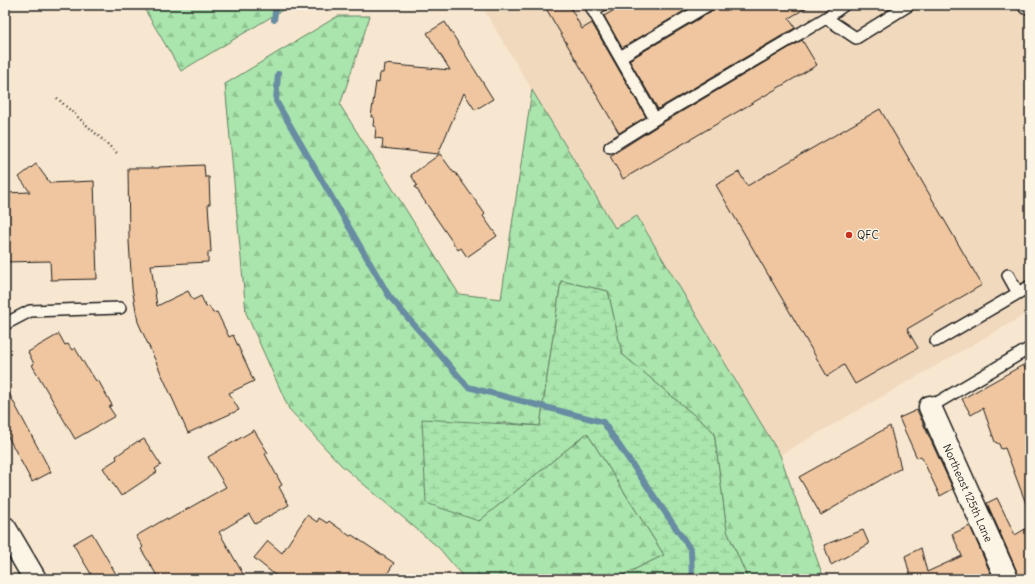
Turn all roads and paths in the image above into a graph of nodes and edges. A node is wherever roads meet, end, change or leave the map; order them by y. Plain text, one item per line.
1 (708, 5) edge
2 (844, 5) edge
3 (909, 5) edge
4 (595, 7) edge
5 (826, 18) junction
6 (620, 57) junction
7 (57, 98) dead end
8 (655, 119) junction
9 (610, 147) dead end
10 (117, 153) dead end
11 (1008, 275) dead end
12 (1030, 286) edge
13 (1018, 293) junction
14 (120, 308) dead end
15 (5, 324) edge
16 (936, 341) dead end
17 (1030, 348) edge
18 (930, 408) joint
19 (5, 528) edge
20 (36, 579) edge
21 (1006, 579) edge

1 - 6 lane
2 - 5 lane
3 - 5 lane
4 - 6 lane
5 - 8 lane
6 - 8 lane
7 - 10 path
8 - 9 lane
11 - 13 lane
12 - 13 lane
13 - 16 lane
14 - 15 lane
17 - 18 lane
18 - 21 street, Northeast 125th Lane
19 - 20 street

